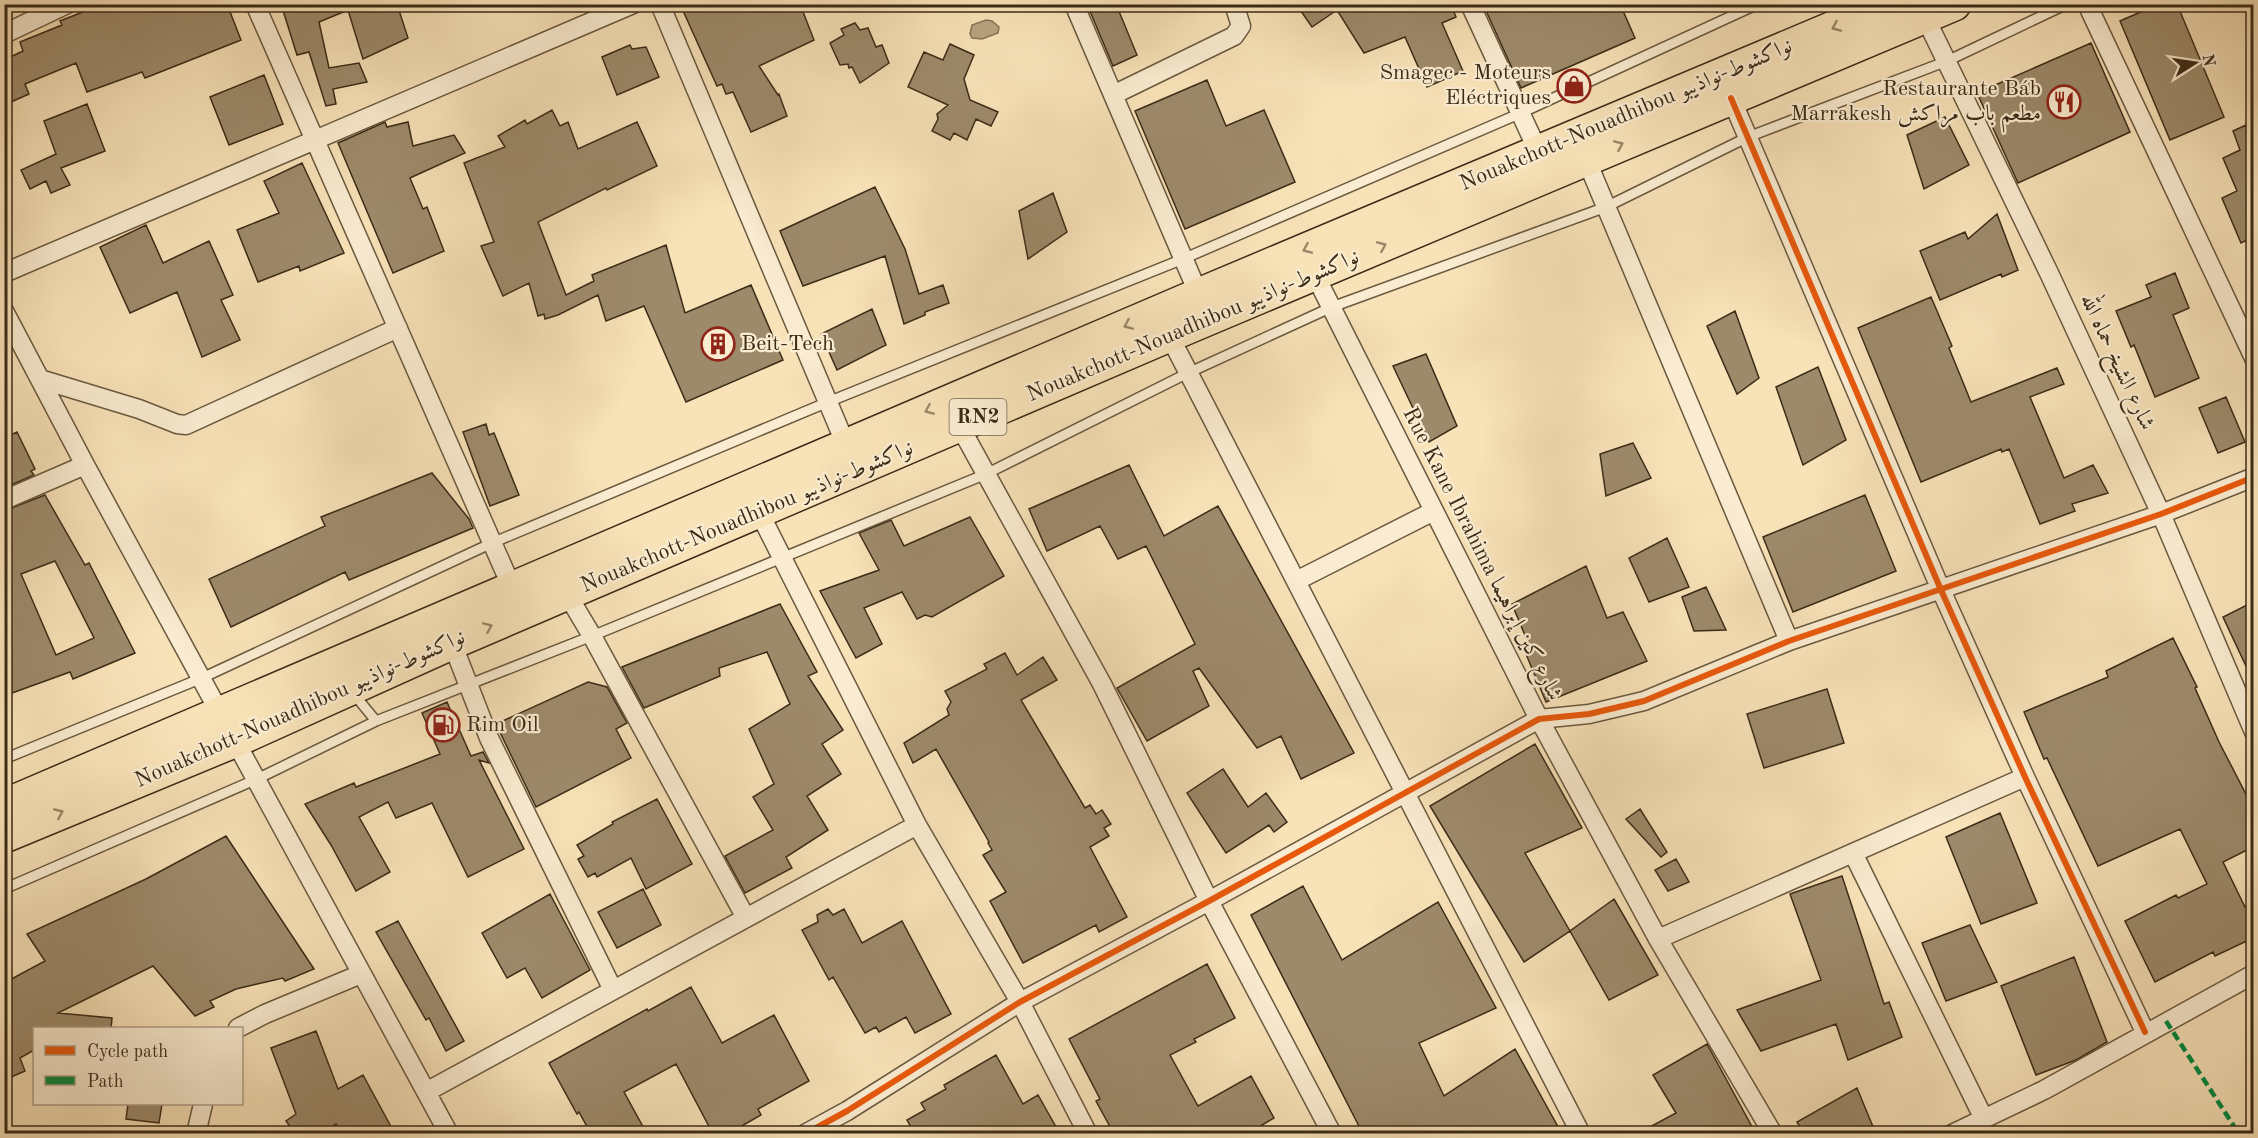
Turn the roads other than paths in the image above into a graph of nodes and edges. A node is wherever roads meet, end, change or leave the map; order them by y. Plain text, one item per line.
1 (68, 4) edge
2 (255, 4) edge
3 (633, 4) edge
4 (660, 4) edge
5 (1074, 4) edge
6 (1234, 4) edge
7 (1470, 4) edge
8 (1758, 4) edge
9 (2067, 4) edge
10 (2087, 4) edge
11 (1887, 5) edge
12 (1940, 11) edge
13 (4, 34) edge
14 (1947, 61) junction
15 (1113, 94) junction
16 (1731, 98) junction
17 (1521, 113) junction
18 (1748, 137) junction
19 (316, 139) junction
20 (1538, 151) junction
21 (1586, 159) junction
22 (1606, 207) junction
23 (1183, 259) junction
24 (4, 273) edge
25 (1315, 274) junction
26 (1199, 295) junction
27 (1332, 307) junction
28 (4, 311) edge
29 (398, 328) junction
30 (1169, 335) junction
31 (2253, 358) edge
32 (1188, 373) junction
33 (40, 379) junction
34 (828, 402) junction
35 (958, 425) junction
36 (846, 446) junction
37 (85, 465) junction
38 (986, 474) junction
39 (2253, 477) edge
40 (4, 500) edge
41 (1434, 511) junction
42 (759, 512) junction
43 (2162, 514) junction
44 (492, 543) junction
45 (783, 556) junction
46 (1296, 581) junction
47 (513, 590) junction
48 (1941, 590) junction
49 (567, 594) junction
50 (447, 631) junction
51 (592, 636) junction
52 (1789, 641) junction
53 (202, 678) junction
54 (468, 685) junction
55 (350, 689) junction
56 (1539, 719) junction
57 (376, 721) junction
58 (229, 727) junction
59 (2253, 732) edge
60 (4, 759) edge
61 (2025, 777) junction
62 (257, 779) junction
63 (1404, 793) junction
64 (4, 806) edge
65 (917, 825) junction
66 (4, 836) edge
67 (1852, 853) junction
68 (4, 889) edge
69 (1209, 902) junction
70 (746, 918) junction
71 (1658, 939) junction
72 (361, 974) junction
73 (2253, 974) edge
74 (613, 990) junction
75 (1020, 1002) junction
76 (242, 1027) edge
77 (2145, 1032) junction
78 (426, 1092) junction
79 (203, 1105) edge
80 (1984, 1119) junction
81 (196, 1134) edge
82 (448, 1134) edge
83 (805, 1134) edge
84 (1088, 1134) edge
85 (1332, 1134) edge
86 (1581, 1134) edge
87 (1773, 1134) edge
88 (1952, 1134) edge

1 - 13 street
2 - 19 street
3 - 19 street
4 - 34 street
5 - 15 street
6 - 15 street
7 - 17 street
8 - 17 lane
9 - 14 lane
10 - 31 street
11 -> 20 highway, Nouakchott-Nouadhibou نواكشوط-نواذيبو / RN2
12 - 14 street, شارع الشيخ حماه الله
12 - 16 highway, Nouakchott-Nouadhibou نواكشوط-نواذيبو / RN2
14 - 18 lane
14 - 43 street, شارع الشيخ حماه الله
15 - 23 street
16 - 18 street
21 -> 16 highway, Nouakchott-Nouadhibou نواكشوط-نواذيبو / RN2
17 - 20 street
17 - 23 lane
18 - 22 lane
18 - 48 street
19 - 24 street
19 - 29 street
20 -> 26 highway, Nouakchott-Nouadhibou نواكشوط-نواذيبو / RN2
21 - 22 street
25 -> 21 highway, Nouakchott-Nouadhibou نواكشوط-نواذيبو / RN2
22 - 27 lane
22 - 52 street
23 - 26 street
23 - 34 lane
25 - 27 street, Rue Kane Ibrahima شارع كين إبراهيما
25 - 30 highway, Nouakchott-Nouadhibou نواكشوط-نواذيبو / RN2
26 -> 36 highway, Nouakchott-Nouadhibou نواكشوط-نواذيبو / RN2
27 - 32 lane
27 - 41 street, Rue Kane Ibrahima شارع كين إبراهيما
28 - 33 street
29 - 33 street
29 - 44 street
30 - 32 street
30 - 35 highway, Nouakchott-Nouadhibou نواكشوط-نواذيبو / RN2
32 - 38 lane
32 - 46 street
33 - 37 street
34 - 36 street
34 - 44 lane
35 - 38 street
35 - 42 highway, Nouakchott-Nouadhibou نواكشوط-نواذيبو / RN2
36 - 47 highway, Nouakchott-Nouadhibou نواكشوط-نواذيبو / RN2
37 - 40 street
37 - 53 street
38 - 45 lane
38 - 69 street
39 - 43 street
41 - 46 street
41 - 56 street, Rue Kane Ibrahima شارع كين إبراهيما
42 - 45 street
42 - 49 highway, Nouakchott-Nouadhibou نواكشوط-نواذيبو / RN2
43 - 48 street
43 - 59 street, شارع الشيخ حماه الله
44 - 47 street
44 - 53 lane
45 - 51 lane
45 - 65 street
46 - 63 street
47 - 50 highway, Nouakchott-Nouadhibou نواكشوط-نواذيبو / RN2
48 - 52 street
48 - 61 street
50 -> 49 highway, Nouakchott-Nouadhibou نواكشوط-نواذيبو / RN2
49 - 51 street
50 - 54 street
50 - 55 highway, Nouakchott-Nouadhibou نواكشوط-نواذيبو / RN2
50 - 58 highway, Nouakchott-Nouadhibou نواكشوط-نواذيبو / RN2
51 - 54 lane
51 - 70 street
52 - 56 street
53 - 58 street
53 - 60 lane
54 - 57 lane
54 - 74 street
55 - 57 lane
55 - 58 highway, Nouakchott-Nouadhibou نواكشوط-نواذيبو / RN2
56 - 63 street
56 - 71 street, Rue Kane Ibrahima شارع كين إبراهيما
57 - 62 lane
58 - 62 street
58 - 64 highway, Nouakchott-Nouadhibou نواكشوط-نواذيبو / RN2
66 -> 58 highway, Nouakchott-Nouadhibou نواكشوط-نواذيبو / RN2
61 - 67 street
61 - 77 street
62 - 68 lane
62 - 72 street
63 - 69 street
63 - 86 street
65 - 70 street
65 - 75 street
67 - 71 street
67 - 80 street
69 - 75 street
69 - 85 street
70 - 74 street
71 - 87 street, Rue Kane Ibrahima شارع كين إبراهيما
72 - 76 street
72 - 78 street
73 - 77 street
74 - 78 street
75 - 83 street
75 - 84 street
77 - 80 street
78 - 82 street
79 - 81 street
80 - 88 street

